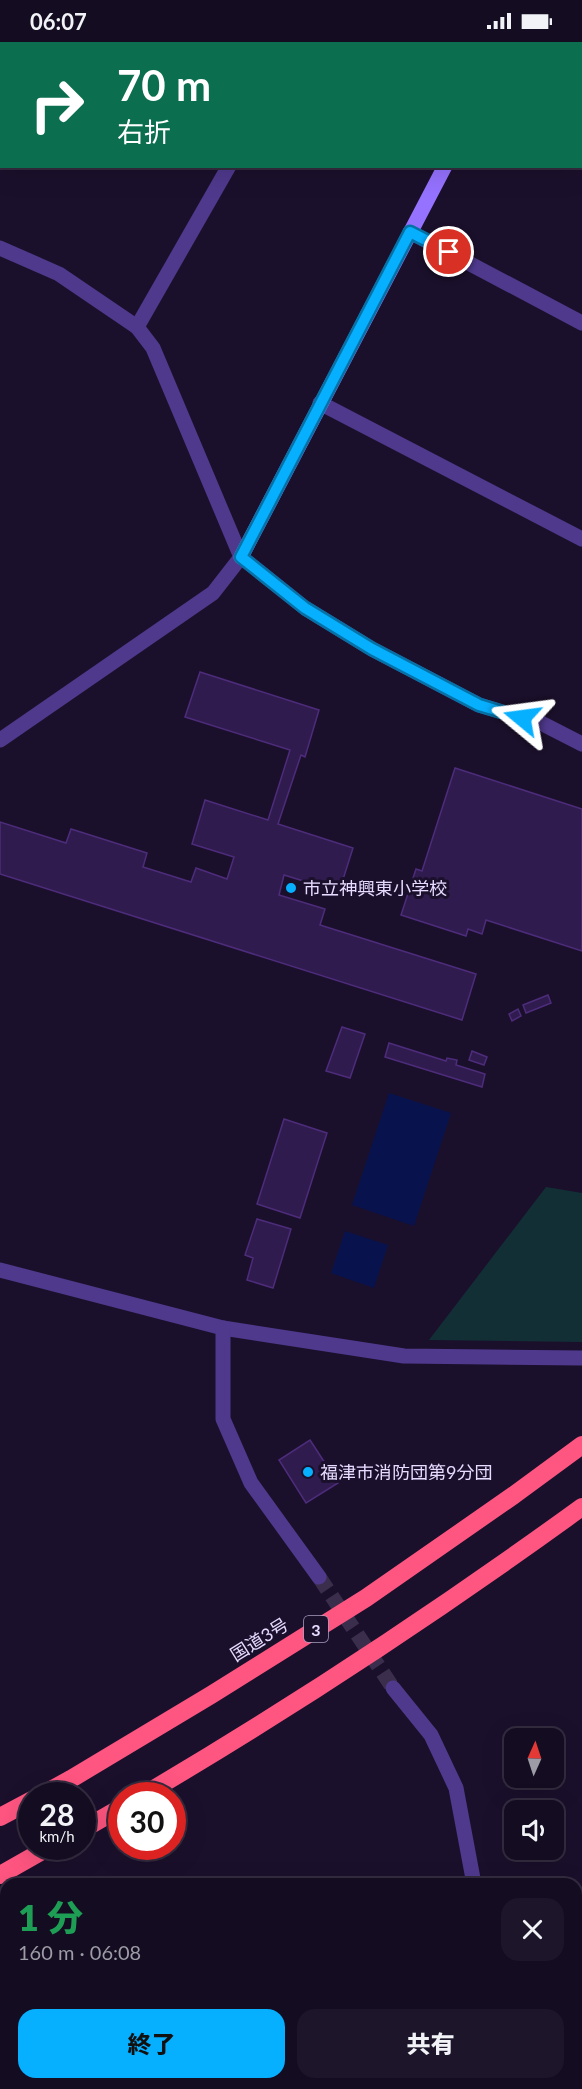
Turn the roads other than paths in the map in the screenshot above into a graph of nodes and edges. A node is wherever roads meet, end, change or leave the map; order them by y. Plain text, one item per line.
1 (229, 168) edge
2 (444, 168) edge
3 (410, 232) junction
4 (0, 248) edge
5 (582, 322) edge
6 (137, 327) junction
7 (320, 403) junction
8 (582, 539) edge
9 (241, 557) junction
10 (0, 740) edge
11 (582, 744) edge
12 (0, 1270) edge
13 (223, 1328) junction
14 (582, 1358) edge
15 (582, 1445) edge
16 (582, 1507) edge
17 (319, 1578) tunnel mouth
18 (393, 1688) tunnel mouth
19 (66, 1782) edge
20 (166, 1782) edge
21 (18, 1807) edge
22 (0, 1817) edge
23 (26, 1860) edge
24 (0, 1875) edge
25 (473, 1878) edge

1 - 6 street
2 - 3 street
3 - 5 street
3 - 7 street
4 - 6 street
6 - 9 street
7 - 8 street
7 - 9 street
9 - 10 street
9 - 11 street
12 - 13 street
13 - 14 street
13 - 17 street
15 - 19 highway, 国道3号 / 3
16 - 20 highway
18 - 25 street
21 - 22 highway
23 - 24 highway

